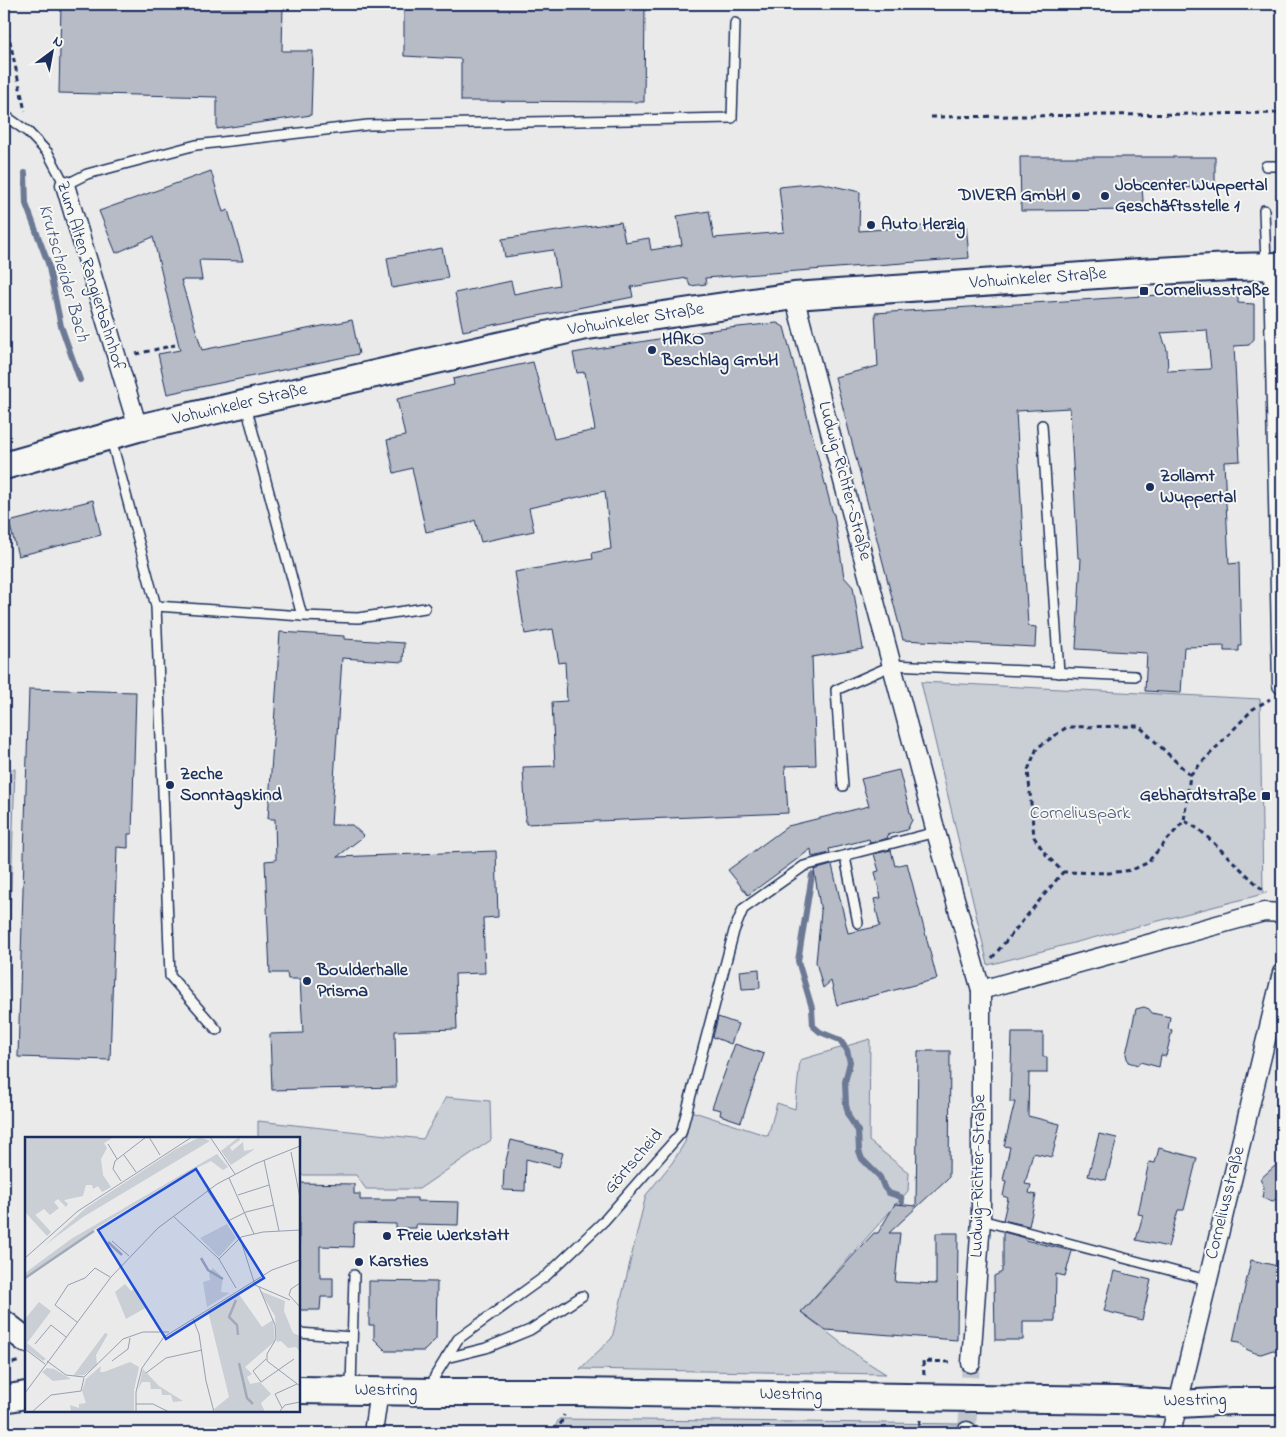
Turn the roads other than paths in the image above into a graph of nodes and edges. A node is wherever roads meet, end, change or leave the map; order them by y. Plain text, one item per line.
1 (734, 23) dead end
2 (4, 115) edge
3 (1266, 166) dead end
4 (1282, 166) edge
5 (65, 185) junction
6 (1264, 210) dead end
7 (1274, 266) edge
8 (794, 296) junction
9 (246, 404) junction
10 (1042, 425) dead end
11 (138, 428) junction
12 (110, 436) junction
13 (5, 463) edge
14 (156, 606) junction
15 (426, 608) dead end
16 (302, 616) junction
17 (893, 665) junction
18 (1059, 672) junction
19 (1135, 676) dead end
20 (1280, 686) edge
21 (843, 786) dead end
22 (936, 832) junction
23 (845, 856) junction
24 (1282, 913) edge
25 (858, 922) dead end
26 (1282, 973) edge
27 (981, 990) junction
28 (217, 1030) dead end
29 (981, 1220) junction
30 (354, 1275) dead end
31 (1207, 1280) junction
32 (582, 1296) dead end
33 (4, 1323) edge
34 (300, 1333) edge
35 (352, 1337) junction
36 (25, 1339) edge
37 (446, 1358) junction
38 (971, 1363) tunnel mouth
39 (300, 1390) edge
40 (352, 1391) junction
41 (379, 1391) junction
42 (430, 1392) junction
43 (25, 1395) edge
44 (4, 1399) edge
45 (1282, 1401) edge
46 (1179, 1404) junction
47 (374, 1433) edge
48 (1171, 1433) edge

1 - 5 lane
2 - 5 lane, Zum Alten Rangierbahnhof
3 - 4 lane
5 - 11 street, Zum Alten Rangierbahnhof
6 - 7 lane
7 - 8 main road, Vohwinkeler Straße
7 - 20 street
8 - 9 main road, Vohwinkeler Straße
8 - 17 street, Ludwig-Richter-Straße
9 - 11 main road, Vohwinkeler Straße
9 - 16 lane
10 - 18 lane
11 - 12 main road, Vohwinkeler Straße
12 - 13 main road, Vohwinkeler Straße
12 - 14 lane
14 - 16 lane
14 - 28 lane
15 - 16 lane
17 - 18 lane
17 - 21 lane
17 - 22 street, Ludwig-Richter-Straße
18 - 19 lane
22 - 23 lane, Görtscheid
22 - 27 street, Ludwig-Richter-Straße
23 - 25 lane
23 - 37 lane, Görtscheid
24 - 27 street
26 - 31 street, Corneliusstraße
27 - 29 street, Ludwig-Richter-Straße
29 - 31 lane
29 - 38 street, Ludwig-Richter-Straße
30 - 35 lane
31 - 46 street, Corneliusstraße
32 - 37 lane
33 - 36 main road
34 - 35 lane
35 - 40 lane
37 - 42 lane, Görtscheid
39 - 40 main road, Westring
40 - 41 main road, Westring
41 - 42 main road, Westring
41 - 47 street
42 - 46 main road, Westring
43 - 44 main road
45 - 46 main road, Westring
46 - 48 street, Corneliusstraße

